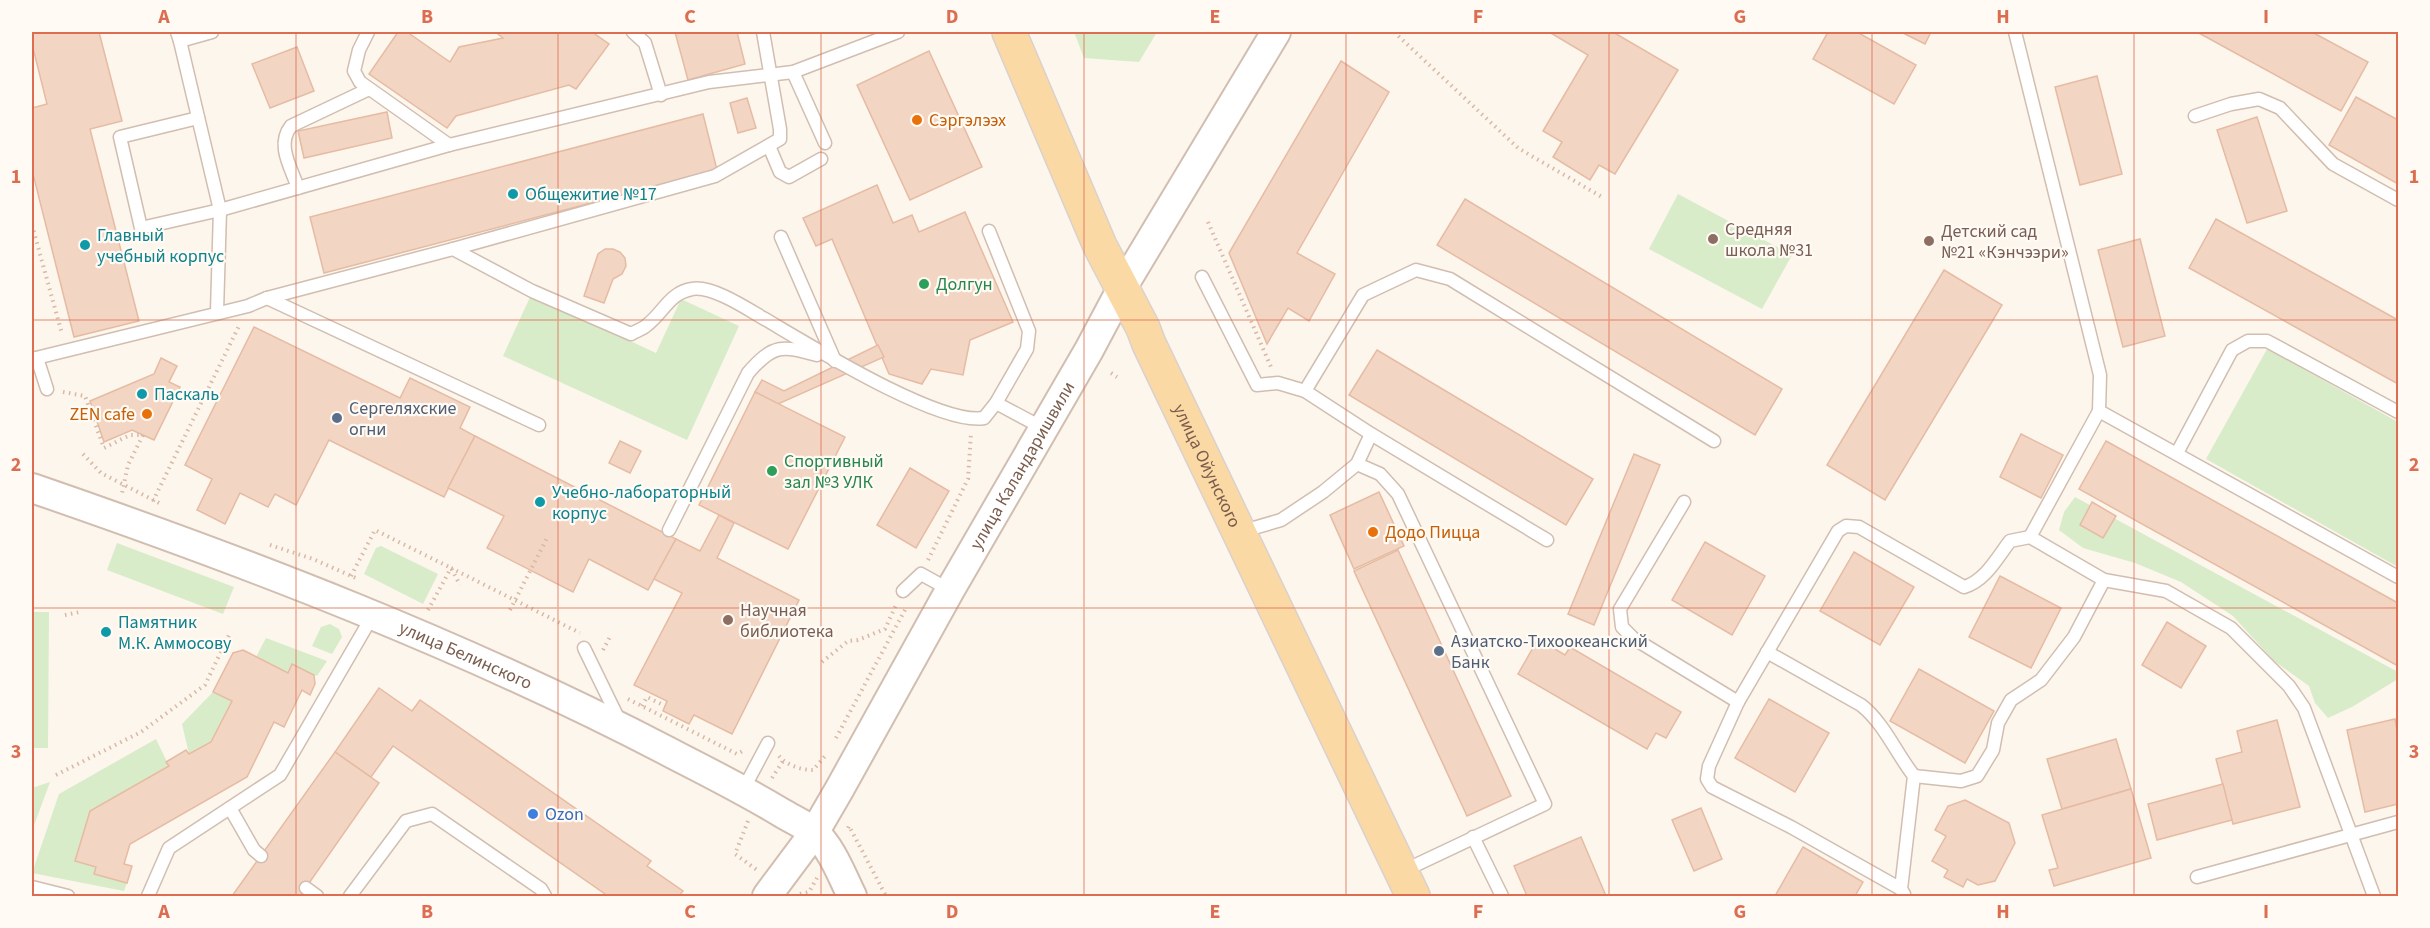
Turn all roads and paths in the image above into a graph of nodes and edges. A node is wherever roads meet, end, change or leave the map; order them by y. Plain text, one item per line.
1 (212, 32) edge
2 (369, 32) edge
3 (633, 32) edge
4 (763, 32) edge
5 (898, 32) edge
6 (1010, 32) edge
7 (1276, 32) edge
8 (1394, 32) edge
9 (2015, 32) edge
10 (179, 36) edge
11 (644, 37) edge
12 (793, 72) junction
13 (770, 76) junction
14 (369, 89) junction
15 (661, 95) junction
16 (2195, 116) dead end
17 (198, 118) junction
18 (825, 143) dead end
19 (449, 145) junction
20 (768, 146) junction
21 (821, 159) dead end
22 (298, 188) junction
23 (1602, 197) dead end
24 (2398, 200) edge
25 (220, 210) junction
26 (1208, 222) dead end
27 (32, 225) edge
28 (988, 231) dead end
29 (781, 237) dead end
30 (453, 249) junction
31 (1202, 277) dead end
32 (1122, 288) junction
33 (267, 298) junction
34 (248, 306) junction
35 (217, 312) junction
36 (66, 350) junction
37 (34, 359) edge
38 (835, 361) junction
39 (1112, 373) dead end
40 (1117, 377) dead end
41 (1278, 383) junction
42 (47, 389) joint
43 (1305, 391) junction
44 (996, 403) junction
45 (2099, 411) junction
46 (2398, 412) edge
47 (972, 420) junction
48 (539, 425) dead end
49 (1043, 428) junction
50 (1371, 434) junction
51 (1713, 441) dead end
52 (2177, 453) junction
53 (82, 454) dead end
54 (1357, 464) junction
55 (125, 484) junction
56 (32, 488) edge
57 (153, 501) junction
58 (1684, 502) dead end
59 (164, 505) dead end
60 (669, 530) dead end
61 (1239, 532) junction
62 (2030, 537) junction
63 (547, 538) dead end
64 (1547, 540) dead end
65 (262, 542) dead end
66 (451, 568) junction
67 (921, 574) junction
68 (351, 576) junction
69 (2398, 576) edge
70 (2104, 580) junction
71 (361, 581) dead end
72 (460, 585) dead end
73 (950, 590) junction
74 (903, 591) joint
75 (515, 601) junction
76 (420, 607) dead end
77 (510, 610) dead end
78 (80, 612) dead end
79 (65, 615) dead end
80 (373, 615) junction
81 (230, 633) dead end
82 (611, 635) dead end
83 (588, 642) junction
84 (605, 646) junction
85 (1767, 652) junction
86 (599, 658) dead end
87 (822, 662) dead end
88 (621, 695) dead end
89 (1738, 702) junction
90 (642, 706) junction
91 (665, 706) dead end
92 (623, 727) junction
93 (766, 746) junction
94 (56, 776) dead end
95 (1914, 776) junction
96 (743, 790) junction
97 (231, 808) junction
98 (2398, 822) edge
99 (814, 832) junction
100 (2351, 835) junction
101 (1473, 837) junction
102 (261, 856) dead end
103 (2197, 877) dead end
104 (1407, 884) edge
105 (32, 887) edge
106 (306, 888) dead end
107 (1903, 893) edge
108 (68, 897) edge
109 (148, 897) edge
110 (317, 897) edge
111 (350, 897) edge
112 (545, 897) edge
113 (767, 897) edge
114 (852, 897) edge
115 (1502, 897) edge
116 (2374, 897) edge

1 - 10 lane
2 - 14 lane
3 - 11 lane
4 - 13 lane
5 - 12 lane
6 - 32 main road, улица Ойунского
7 - 32 street, улица Каландаришвили
8 - 23 path
9 - 45 lane
10 - 17 lane
11 - 15 lane
12 - 13 lane
12 - 18 lane
13 - 15 lane
13 - 20 lane
14 - 19 lane
14 - 22 lane
15 - 19 lane
16 - 24 lane
17 - 25 lane
17 - 25 lane
19 - 22 lane
20 - 21 lane
20 - 30 lane
22 - 25 lane
25 - 35 lane
26 - 41 path
27 - 36 path
28 - 44 lane
29 - 38 lane
30 - 33 lane
30 - 38 lane
31 - 41 lane
32 - 49 street, улица Каландаришвили
32 - 61 main road, улица Ойунского
33 - 34 lane
33 - 48 lane
34 - 35 lane
34 - 57 path
35 - 36 lane
36 - 37 lane
37 - 42 lane
38 - 47 lane
38 - 60 lane
39 - 40 path
41 - 43 lane
42 - 55 path
43 - 50 lane
43 - 51 lane
44 - 47 lane
44 - 49 lane
45 - 52 lane
45 - 62 lane
46 - 52 lane
47 - 67 path
49 - 73 street, улица Каландаришвили
50 - 54 lane
50 - 64 lane
52 - 69 lane
53 - 55 path
54 - 61 lane
54 - 101 lane
55 - 57 path
56 - 80 street, улица Белинского
57 - 59 path
58 - 89 lane
61 - 104 main road, улица Ойунского
62 - 70 lane
62 - 85 lane
63 - 75 path
65 - 68 path
66 - 68 path
66 - 72 path
66 - 75 path
66 - 76 path
67 - 73 lane
67 - 74 lane
67 - 93 path
68 - 71 path
70 - 95 lane
70 - 100 lane
73 - 99 street, улица Каландаришвили
74 - 87 path
75 - 77 path
75 - 83 path
78 - 79 path
80 - 92 street, улица Белинского
80 - 97 lane
81 - 94 path
82 - 84 path
83 - 84 path
83 - 92 lane
84 - 86 path
85 - 89 lane
85 - 95 lane
88 - 90 path
89 - 107 lane
90 - 91 path
90 - 93 path
92 - 96 street, улица Белинского
93 - 96 lane
95 - 107 lane
96 - 99 street, улица Белинского
97 - 102 lane
97 - 109 lane
98 - 100 lane
99 - 113 street, улица Каландаришвили
99 - 114 street, улица Белинского
100 - 103 lane
100 - 116 lane
101 - 104 lane
101 - 115 lane
105 - 108 lane
106 - 110 lane
111 - 112 lane

